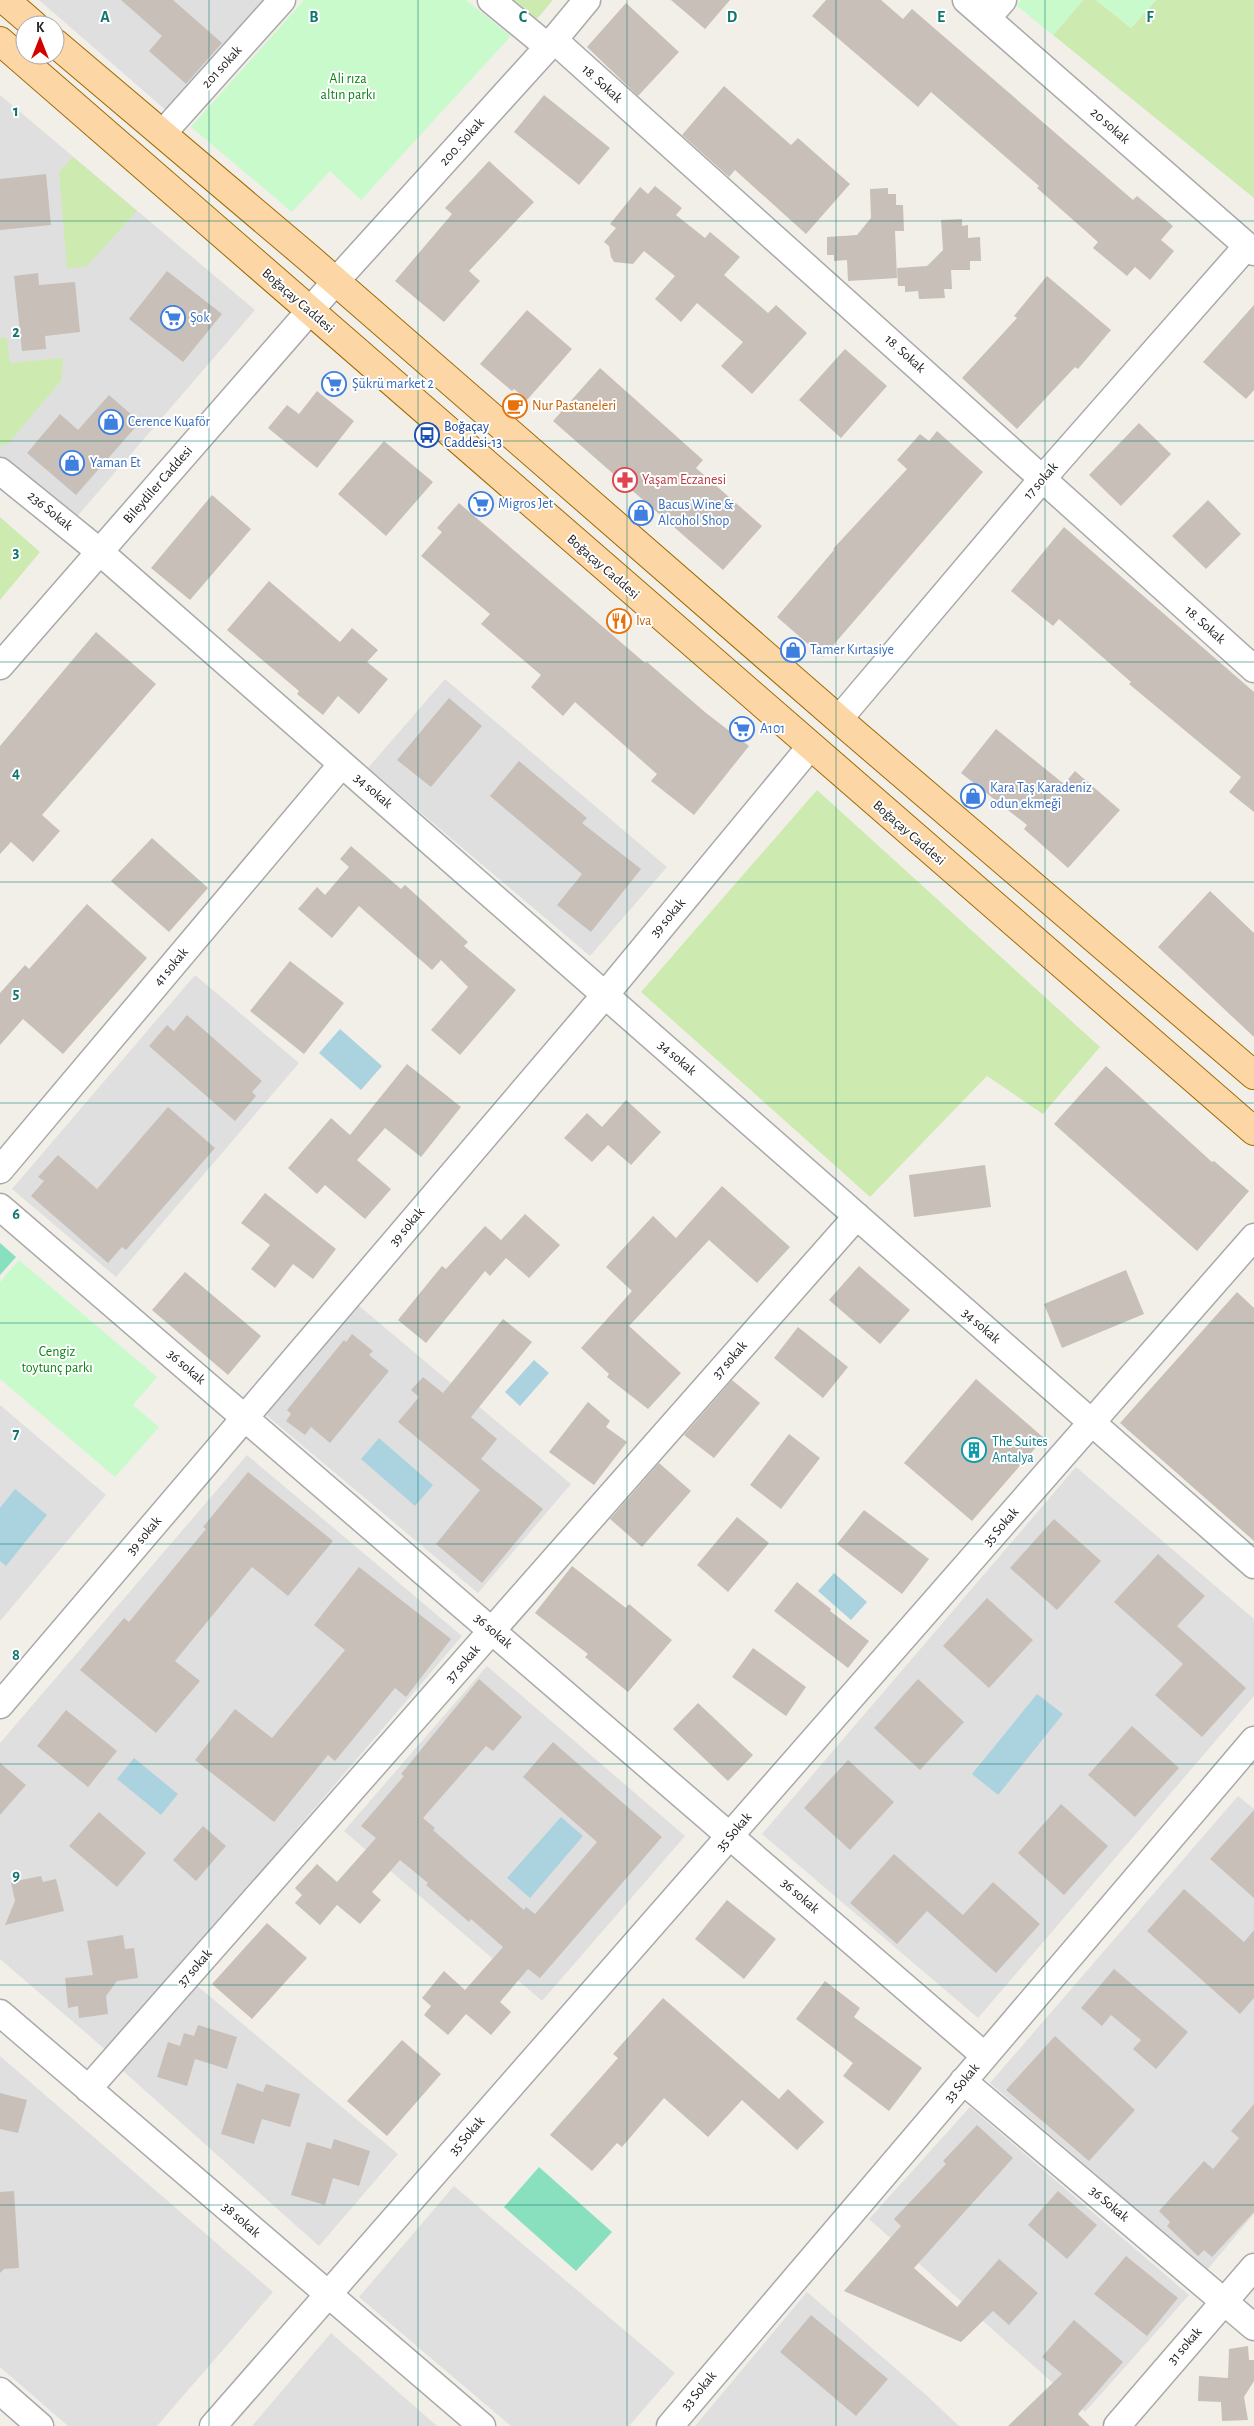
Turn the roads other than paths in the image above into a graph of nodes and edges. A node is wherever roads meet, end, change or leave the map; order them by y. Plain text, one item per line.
1 (5, 0) edge
2 (282, 0) edge
3 (490, 0) edge
4 (587, 0) edge
5 (966, 0) edge
6 (995, 9) edge
7 (22, 15) edge
8 (0, 41) edge
9 (551, 44) junction
10 (65, 52) edge
11 (162, 134) junction
12 (1251, 249) edge
13 (335, 282) junction
14 (310, 310) junction
15 (0, 471) edge
16 (1043, 478) junction
17 (100, 552) junction
18 (0, 666) edge
19 (1254, 669) edge
20 (839, 719) junction
21 (810, 747) junction
22 (342, 764) junction
23 (605, 994) junction
24 (1254, 1076) edge
25 (1254, 1131) edge
26 (0, 1170) edge
27 (0, 1208) edge
28 (857, 1216) junction
29 (1254, 1237) edge
30 (244, 1418) junction
31 (1092, 1423) junction
32 (1254, 1565) edge
33 (492, 1631) junction
34 (0, 1705) edge
35 (1254, 1740) edge
36 (730, 1836) junction
37 (0, 2013) edge
38 (985, 2056) junction
39 (963, 2081) junction
40 (88, 2089) junction
41 (1254, 2267) edge
42 (328, 2295) junction
43 (1225, 2301) junction
44 (1254, 2327) edge
45 (0, 2391) edge
46 (40, 2426) edge
47 (213, 2426) edge
48 (482, 2426) edge
49 (670, 2426) edge
50 (1117, 2426) edge

1 - 7 main road
2 - 11 street, 201 sokak
3 - 9 street
4 - 9 street, 200. Sokak
5 - 6 street, 20 sokak
6 - 12 street, 20 sokak
8 - 14 main road, Boğaçay Caddesi
9 - 13 street, 200. Sokak
9 - 16 street, 18. Sokak
10 - 11 main road
11 - 13 main road
12 - 16 street, 17 sokak
13 - 14 street, Bileydiler Caddesi
13 - 20 main road
14 - 17 street, Bileydiler Caddesi
14 - 21 main road, Boğaçay Caddesi
15 - 17 street, 236 Sokak
16 - 19 street, 18. Sokak
16 - 20 street, 17 sokak
17 - 18 street, Bileydiler Caddesi
17 - 22 street, 34 sokak
20 - 24 main road
21 - 23 street, 39 sokak
21 - 25 main road, Boğaçay Caddesi
22 - 23 street, 34 sokak
22 - 26 street, 41 sokak
23 - 28 street, 34 sokak
23 - 30 street, 39 sokak
27 - 30 street, 36 sokak
28 - 31 street, 34 sokak
28 - 33 street, 37 sokak
29 - 31 street, 35 Sokak
30 - 33 street, 36 sokak
30 - 34 street, 39 sokak
31 - 32 street, 34 sokak
31 - 36 street, 35 Sokak
33 - 36 street, 36 sokak
33 - 40 street, 37 sokak
35 - 38 street, 33 Sokak
36 - 38 street, 36 sokak
36 - 42 street, 35 Sokak
37 - 40 street, 38 sokak
38 - 39 street, 33 Sokak
39 - 43 street, 36 Sokak
39 - 49 street, 33 Sokak
40 - 42 street, 38 sokak
41 - 43 street, 31 sokak
42 - 47 street, 35 Sokak
42 - 48 street, 38 sokak
43 - 44 street, 36 Sokak
43 - 50 street, 31 sokak
45 - 46 street

